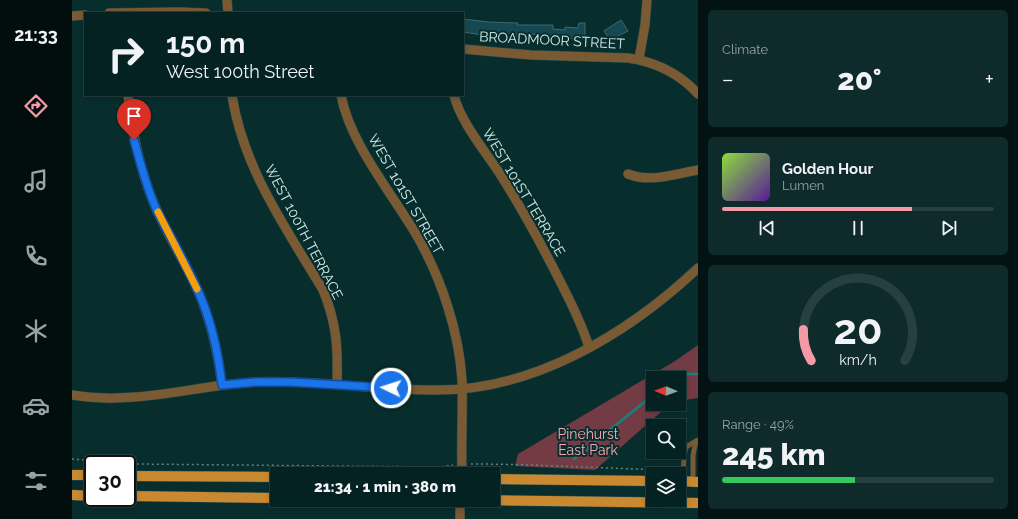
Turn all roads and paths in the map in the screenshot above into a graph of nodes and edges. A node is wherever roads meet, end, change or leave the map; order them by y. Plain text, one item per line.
1 (227, 0) edge
2 (647, 0) edge
3 (228, 12) edge
4 (84, 15) edge
5 (72, 16) edge
6 (464, 49) edge
7 (639, 60) junction
8 (698, 94) edge
9 (128, 96) edge
10 (232, 96) edge
11 (340, 96) edge
12 (454, 96) edge
13 (698, 170) edge
14 (628, 174) dead end
15 (698, 268) edge
16 (589, 347) junction
17 (337, 384) junction
18 (222, 385) junction
19 (462, 389) junction
20 (72, 395) edge
21 (697, 441) edge
22 (72, 459) edge
23 (462, 464) junction
24 (683, 467) edge
25 (646, 469) edge
26 (72, 475) edge
27 (84, 476) edge
28 (136, 476) edge
29 (270, 477) edge
30 (500, 479) edge
31 (646, 481) edge
32 (688, 482) edge
33 (72, 495) edge
34 (84, 496) edge
35 (136, 496) edge
36 (270, 498) edge
37 (500, 500) edge
38 (698, 503) edge
39 (460, 507) edge
40 (460, 519) edge

1 - 3 street
2 - 7 street
4 - 5 street
6 - 7 street, BROADMOOR STREET
7 - 8 street, BROADMOOR STREET
9 - 18 street
10 - 17 street, WEST 100TH TERRACE
11 - 19 street, WEST 101ST STREET
12 - 16 street, WEST 101ST TERRACE
13 - 14 street
15 - 16 street
16 - 19 street
17 - 18 street
17 - 19 street
18 - 20 street
19 - 23 street, WEST 101ST STREET
21 - 24 lane
21 - 32 lane
22 - 23 path
23 - 25 path
26 - 27 main road
28 - 29 main road
30 - 31 main road
33 - 34 main road
35 - 36 main road
37 - 38 main road
39 - 40 street

